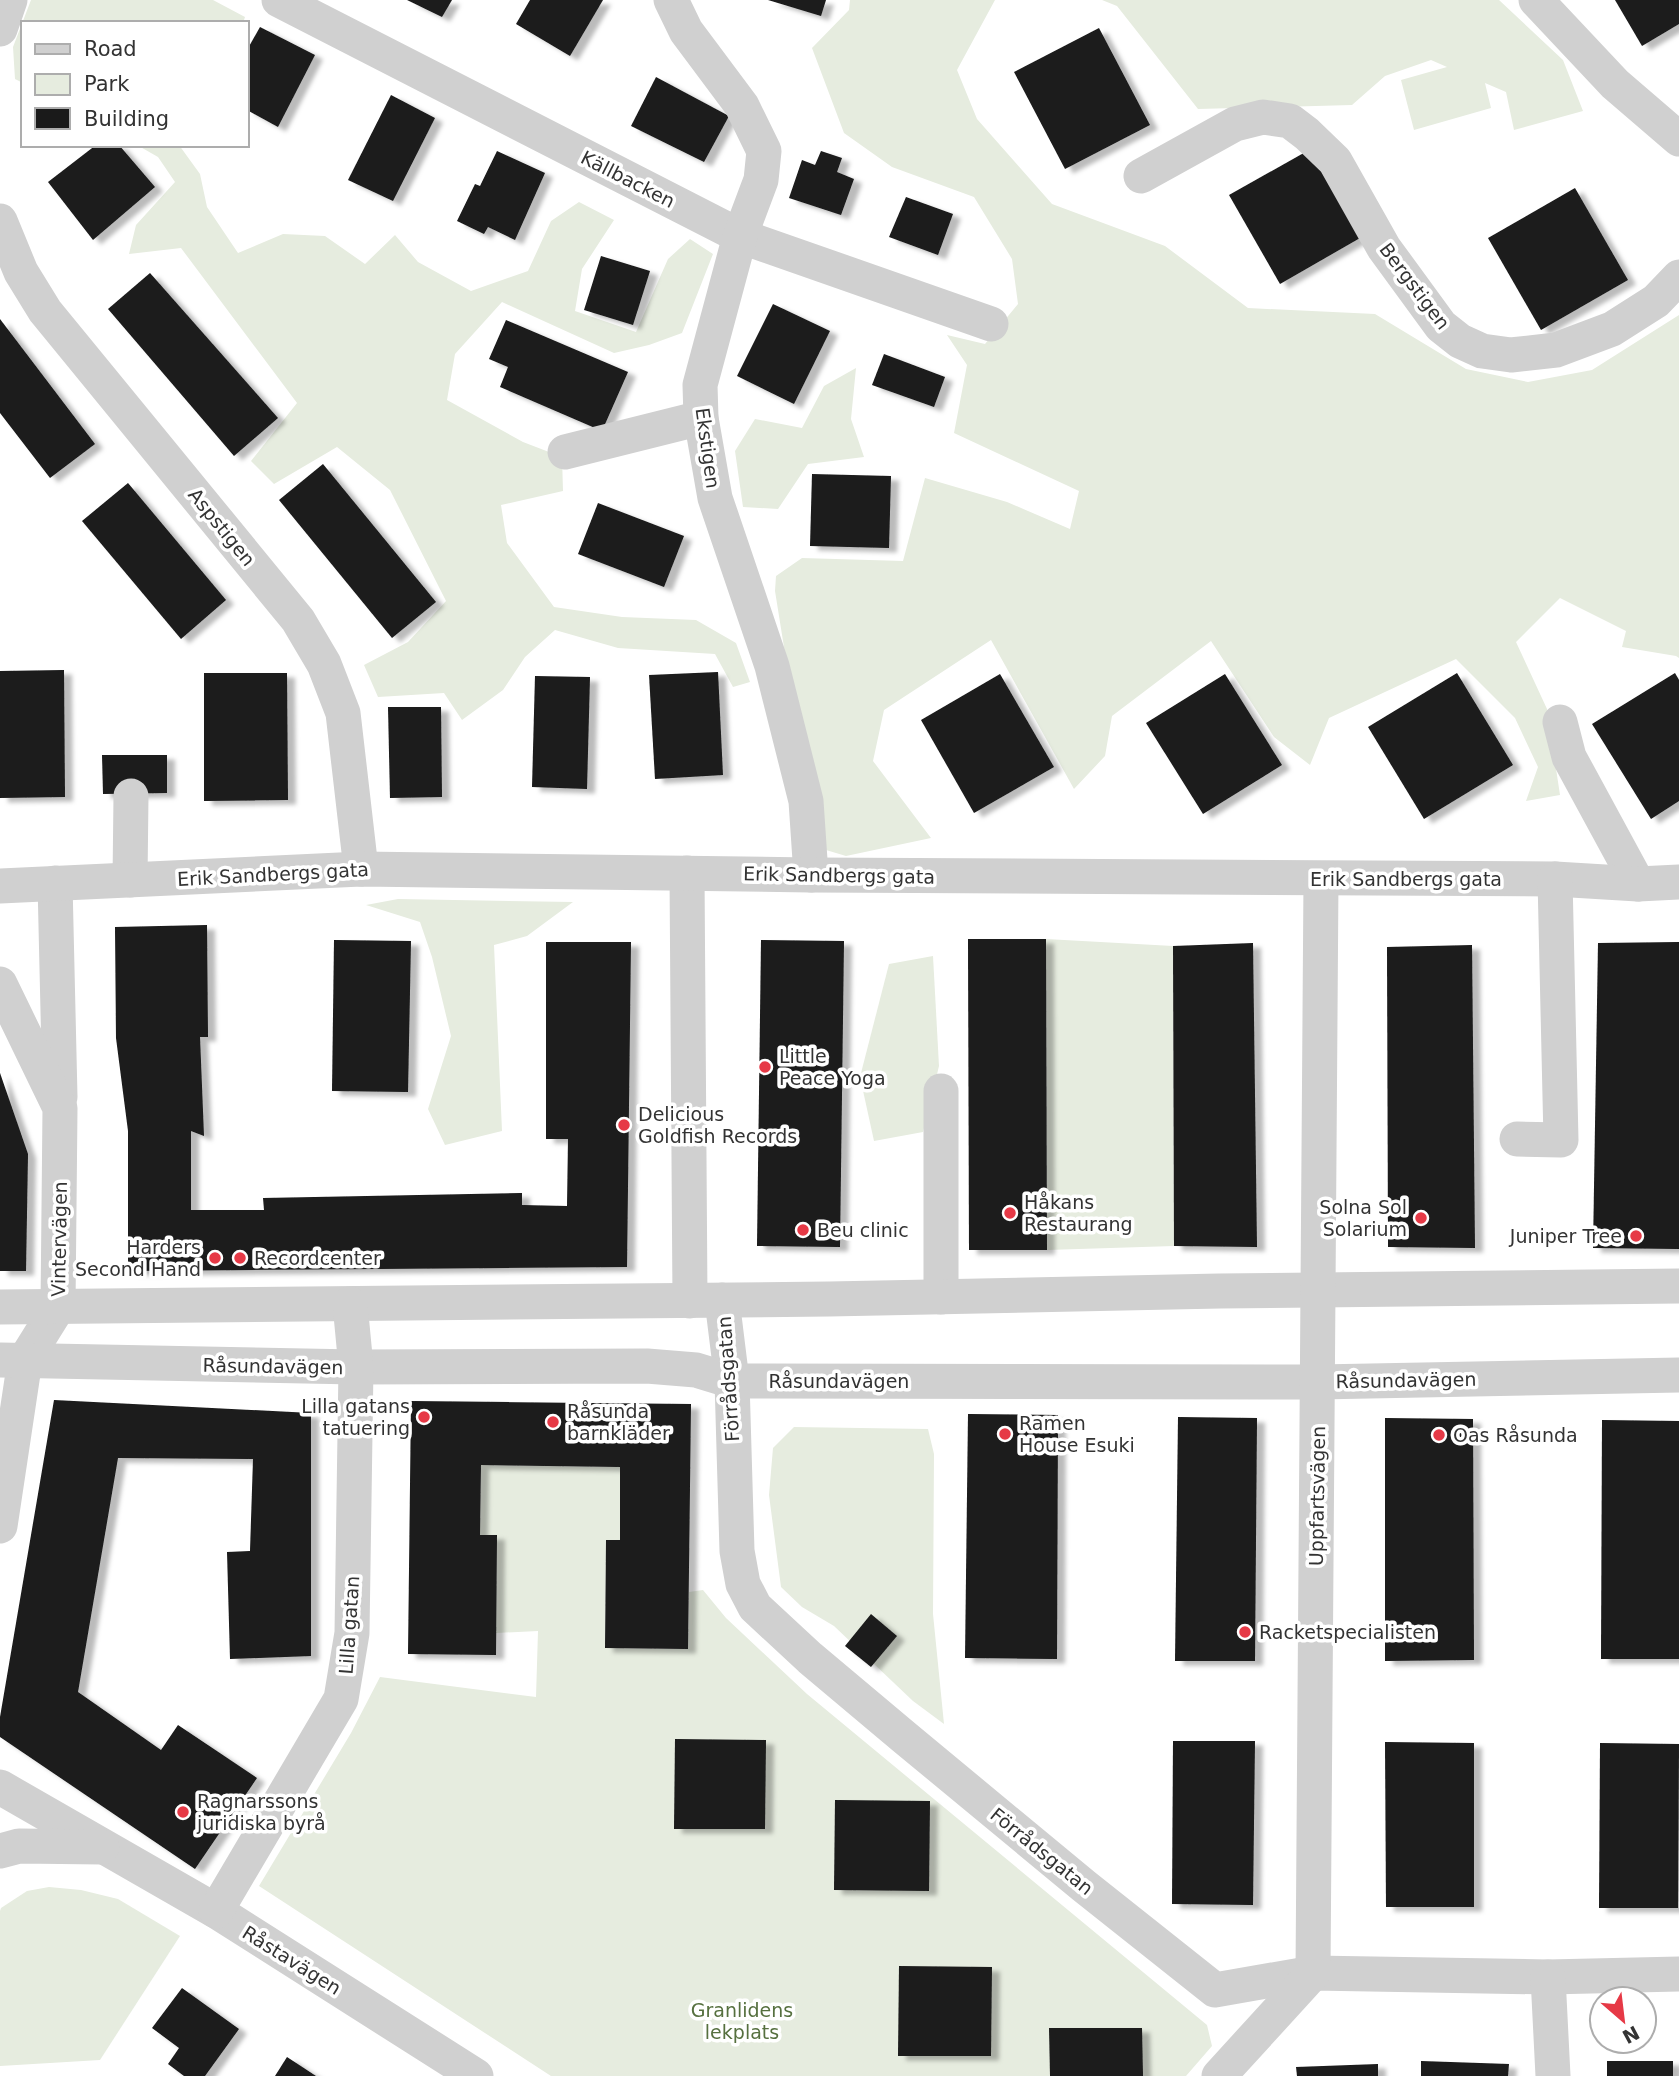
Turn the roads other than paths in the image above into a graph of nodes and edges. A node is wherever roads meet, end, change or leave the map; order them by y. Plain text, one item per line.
1 (10, 0) edge
2 (279, 0) edge
3 (671, 0) edge
4 (1536, 0) edge
5 (0, 29) edge
6 (1679, 139) edge
7 (1141, 176) dead end
8 (0, 221) edge
9 (740, 236) junction
10 (1679, 277) edge
11 (991, 324) dead end
12 (701, 418) junction
13 (565, 452) dead end
14 (1560, 722) dead end
15 (131, 796) dead end
16 (361, 869) junction
17 (687, 873) junction
18 (811, 875) junction
19 (1321, 879) junction
20 (1555, 879) junction
21 (130, 880) junction
22 (1679, 882) edge
23 (55, 883) junction
24 (1639, 884) junction
25 (0, 886) edge
26 (0, 984) edge
27 (941, 1091) dead end
28 (61, 1108) junction
29 (1517, 1139) dead end
30 (1679, 1286) edge
31 (1318, 1291) junction
32 (940, 1297) junction
33 (706, 1301) junction
34 (351, 1304) junction
35 (0, 1307) edge
36 (58, 1307) junction
37 (13, 1360) edge
38 (356, 1367) junction
39 (1679, 1375) edge
40 (732, 1381) junction
41 (1318, 1382) junction
42 (0, 1526) edge
43 (0, 1787) edge
44 (105, 1847) junction
45 (0, 1851) edge
46 (216, 1912) junction
47 (1313, 1973) junction
48 (1679, 1974) edge
49 (1548, 1977) junction
50 (476, 2076) edge
51 (1219, 2076) edge
52 (1553, 2076) edge

1 - 5 street
2 - 9 street, Källbacken
3 - 9 street, Ekstigen
4 - 6 street
7 - 10 street, Bergstigen
8 - 16 street, Aspstigen
9 - 11 street, Källbacken
9 - 12 street, Ekstigen
12 - 13 street
12 - 18 street, Ekstigen
14 - 24 street
15 - 21 street
16 - 17 street, Erik Sandbergs gata
16 - 21 street, Erik Sandbergs gata
17 - 18 street, Erik Sandbergs gata
17 - 33 street, Förrådsgatan
18 - 19 street, Erik Sandbergs gata
19 - 20 street, Erik Sandbergs gata
19 - 31 street, Uppfartsvägen
20 - 24 street, Erik Sandbergs gata
20 - 29 street
21 - 23 street, Erik Sandbergs gata
22 - 24 street, Erik Sandbergs gata
23 - 25 street, Erik Sandbergs gata
23 - 28 street, Vintervägen
26 - 28 street, Vintervägen
27 - 32 street
28 - 36 street, Vintervägen
30 - 31 street
31 - 32 street
31 - 41 street, Uppfartsvägen
32 - 33 street
33 - 34 street
33 - 40 street, Förrådsgatan
34 - 36 street
34 - 38 street, Lilla gatan
35 - 36 street
36 - 37 street, Vintervägen
37 - 38 street, Råsundavägen
37 - 42 street, Vintervägen
38 - 40 street, Råsundavägen
38 - 46 street, Lilla gatan
39 - 41 street, Råsundavägen
40 - 41 street, Råsundavägen
40 - 47 street, Förrådsgatan
41 - 47 street, Uppfartsvägen
43 - 44 street, Råstavägen
44 - 45 street, Råstavägen
44 - 46 street, Råstavägen
46 - 50 street, Råstavägen
47 - 49 street, Förrådsgatan
47 - 51 street
48 - 49 street, Förrådsgatan
49 - 52 street

